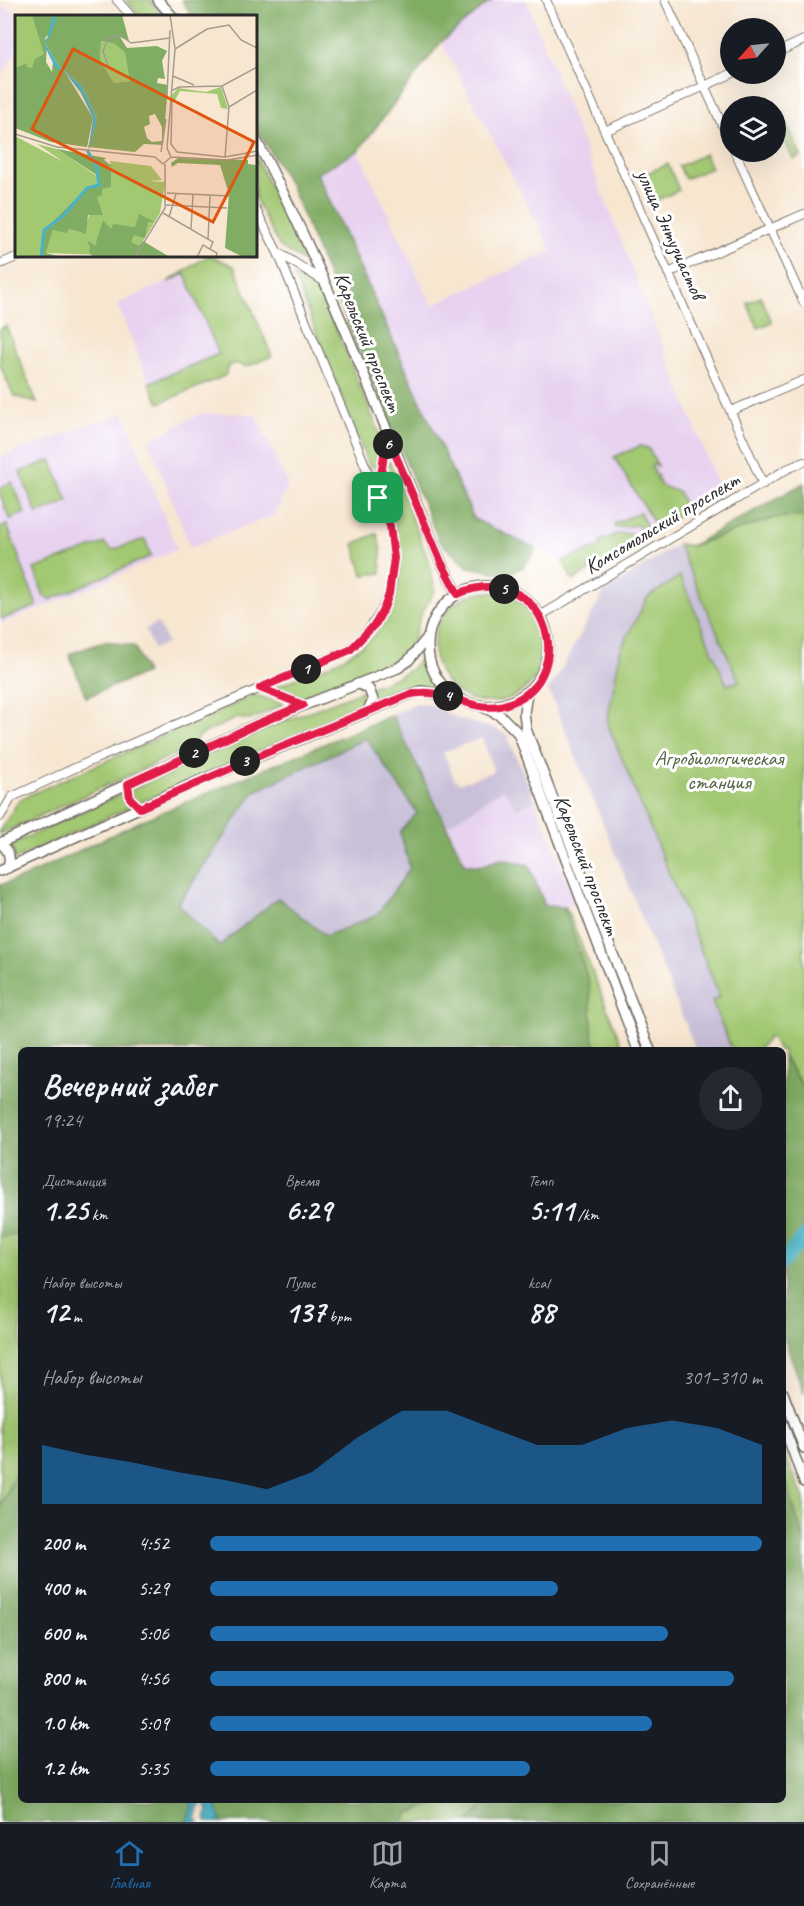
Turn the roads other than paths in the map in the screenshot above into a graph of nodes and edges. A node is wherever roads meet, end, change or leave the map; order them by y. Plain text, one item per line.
1 (117, 0) edge
2 (158, 0) edge
3 (546, 0) edge
4 (665, 0) edge
5 (130, 15) edge
6 (171, 15) edge
7 (804, 40) edge
8 (786, 48) edge
9 (720, 79) edge
10 (705, 85) junction
11 (720, 119) edge
12 (605, 131) junction
13 (256, 140) edge
14 (740, 162) edge
15 (256, 210) edge
16 (804, 214) edge
17 (770, 229) junction
18 (278, 253) junction
19 (19, 256) edge
20 (0, 264) edge
21 (669, 273) junction
22 (325, 282) junction
23 (804, 303) edge
24 (804, 380) edge
25 (730, 411) junction
26 (390, 442) junction
27 (804, 462) edge
28 (763, 484) junction
29 (378, 498) junction
30 (458, 594) junction
31 (540, 616) junction
32 (427, 638) junction
33 (359, 684) junction
34 (260, 688) junction
35 (527, 693) junction
36 (454, 697) junction
37 (303, 705) junction
38 (483, 707) junction
39 (368, 711) junction
40 (128, 784) junction
41 (140, 808) junction
42 (0, 817) edge
43 (0, 843) edge
44 (4, 869) edge
45 (621, 975) junction
46 (611, 980) junction
47 (637, 1047) edge
48 (649, 1047) edge
49 (786, 1402) edge
50 (786, 1433) edge
51 (804, 1448) edge
52 (804, 1482) edge

1 - 5 street
2 - 6 main road
3 - 12 street, улица Энтузиастов
4 - 10 street
7 - 8 street
9 - 10 street
10 - 11 street
10 - 12 street
12 - 21 street, улица Энтузиастов
13 - 22 main road, Карельский проспект
14 - 17 street
15 - 18 street
16 - 17 street
17 - 21 street
17 - 23 street
18 - 22 street
18 - 29 street
19 - 20 street
21 - 25 street, улица Энтузиастов
22 - 26 main road, Карельский проспект
24 - 25 street
25 - 28 street, улица Энтузиастов
26 - 29 street
26 - 30 main road, Карельский проспект
27 - 28 street, Комсомольский проспект
28 - 31 street, Комсомольский проспект
29 - 34 street
30 - 31 main road
30 - 32 main road
31 - 35 main road
32 - 33 main road
32 - 36 main road
33 - 37 main road
33 - 39 main road
34 - 37 street
34 - 42 street
35 - 38 main road
35 - 45 main road, Карельский проспект
36 - 38 main road
36 - 39 main road
37 - 40 main road
38 - 46 main road, Карельский проспект
39 - 41 main road
40 - 41 main road
40 - 43 main road
41 - 44 main road
43 - 44 main road
45 - 46 main road
45 - 48 main road, Карельский проспект
46 - 47 main road, Карельский проспект
49 - 51 main road
50 - 52 main road

